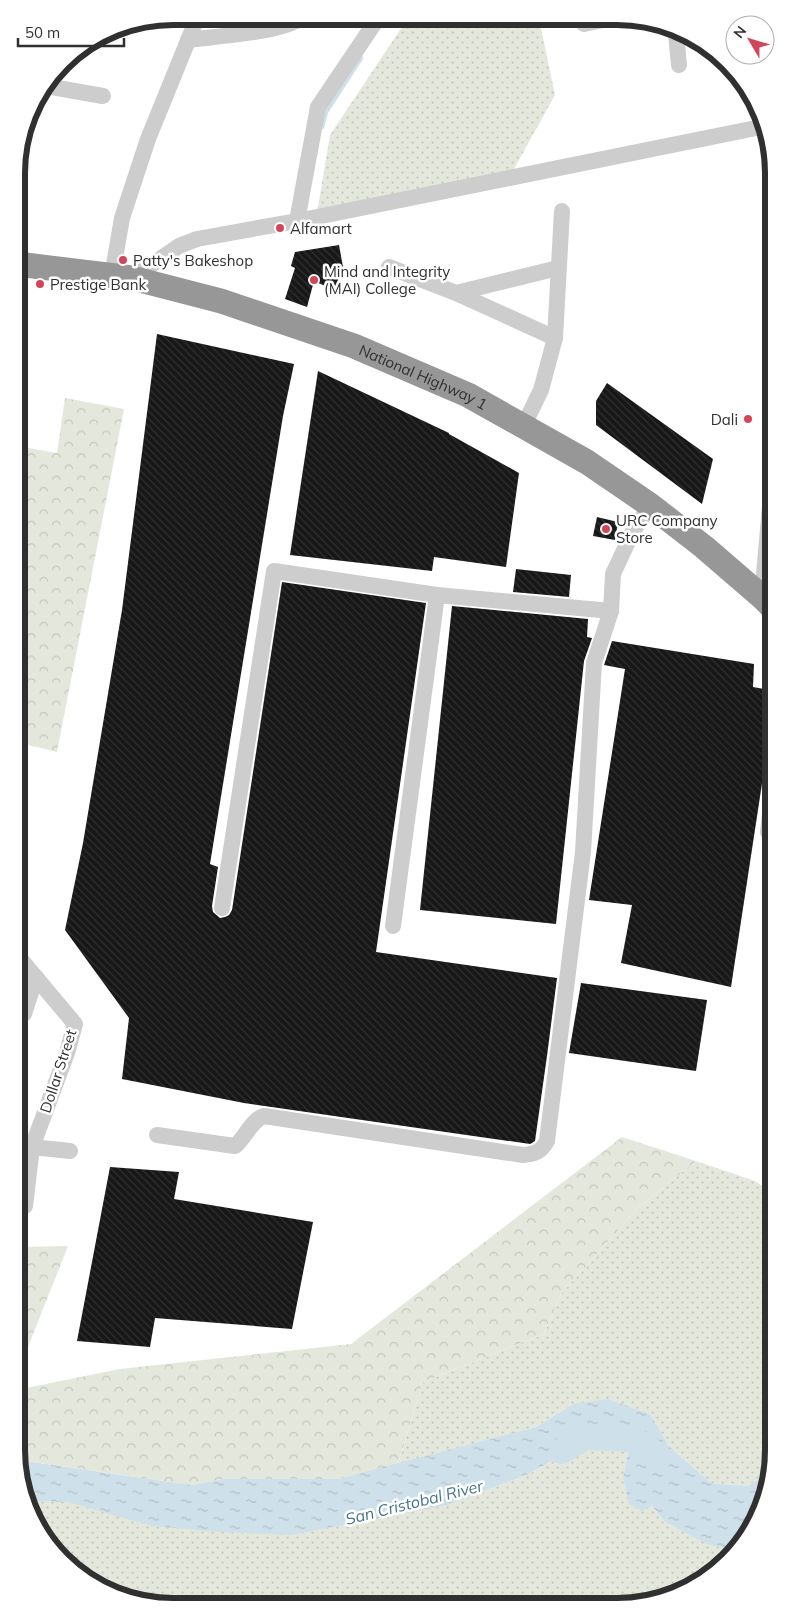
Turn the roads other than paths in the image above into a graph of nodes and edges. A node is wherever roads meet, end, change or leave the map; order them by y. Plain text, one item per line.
1 (194, 25) edge
2 (286, 25) edge
3 (373, 25) edge
4 (676, 38) edge
5 (188, 40) junction
6 (679, 65) dead end
7 (53, 87) edge
8 (103, 96) dead end
9 (758, 128) edge
10 (562, 210) dead end
11 (297, 221) junction
12 (25, 265) edge
13 (389, 267) dead end
14 (558, 268) junction
15 (122, 277) junction
16 (456, 293) junction
17 (555, 338) junction
18 (524, 427) junction
19 (650, 505) junction
20 (437, 596) junction
21 (765, 600) edge
22 (611, 612) junction
23 (222, 908) dead end
24 (393, 926) dead end
25 (25, 964) edge
26 (36, 977) junction
27 (25, 1011) edge
28 (157, 1136) dead end
29 (25, 1143) edge
30 (25, 1145) edge
31 (70, 1151) dead end

1 - 5 street
2 - 5 street
3 - 11 street
4 - 6 street
5 - 15 street
7 - 8 street
9 - 11 street
10 - 14 street
11 - 15 street
12 - 15 highway, National Highway 1
13 - 16 street
14 - 16 street
14 - 17 street
15 - 18 highway, National Highway 1
16 - 17 street
17 - 18 street
18 - 19 highway, National Highway 1
19 - 21 highway, National Highway 1
19 - 22 street
20 - 22 street
20 - 23 street
20 - 24 street
22 - 28 street
25 - 26 street, Dollar Street
26 - 27 street
26 - 29 street, Dollar Street
30 - 31 street

